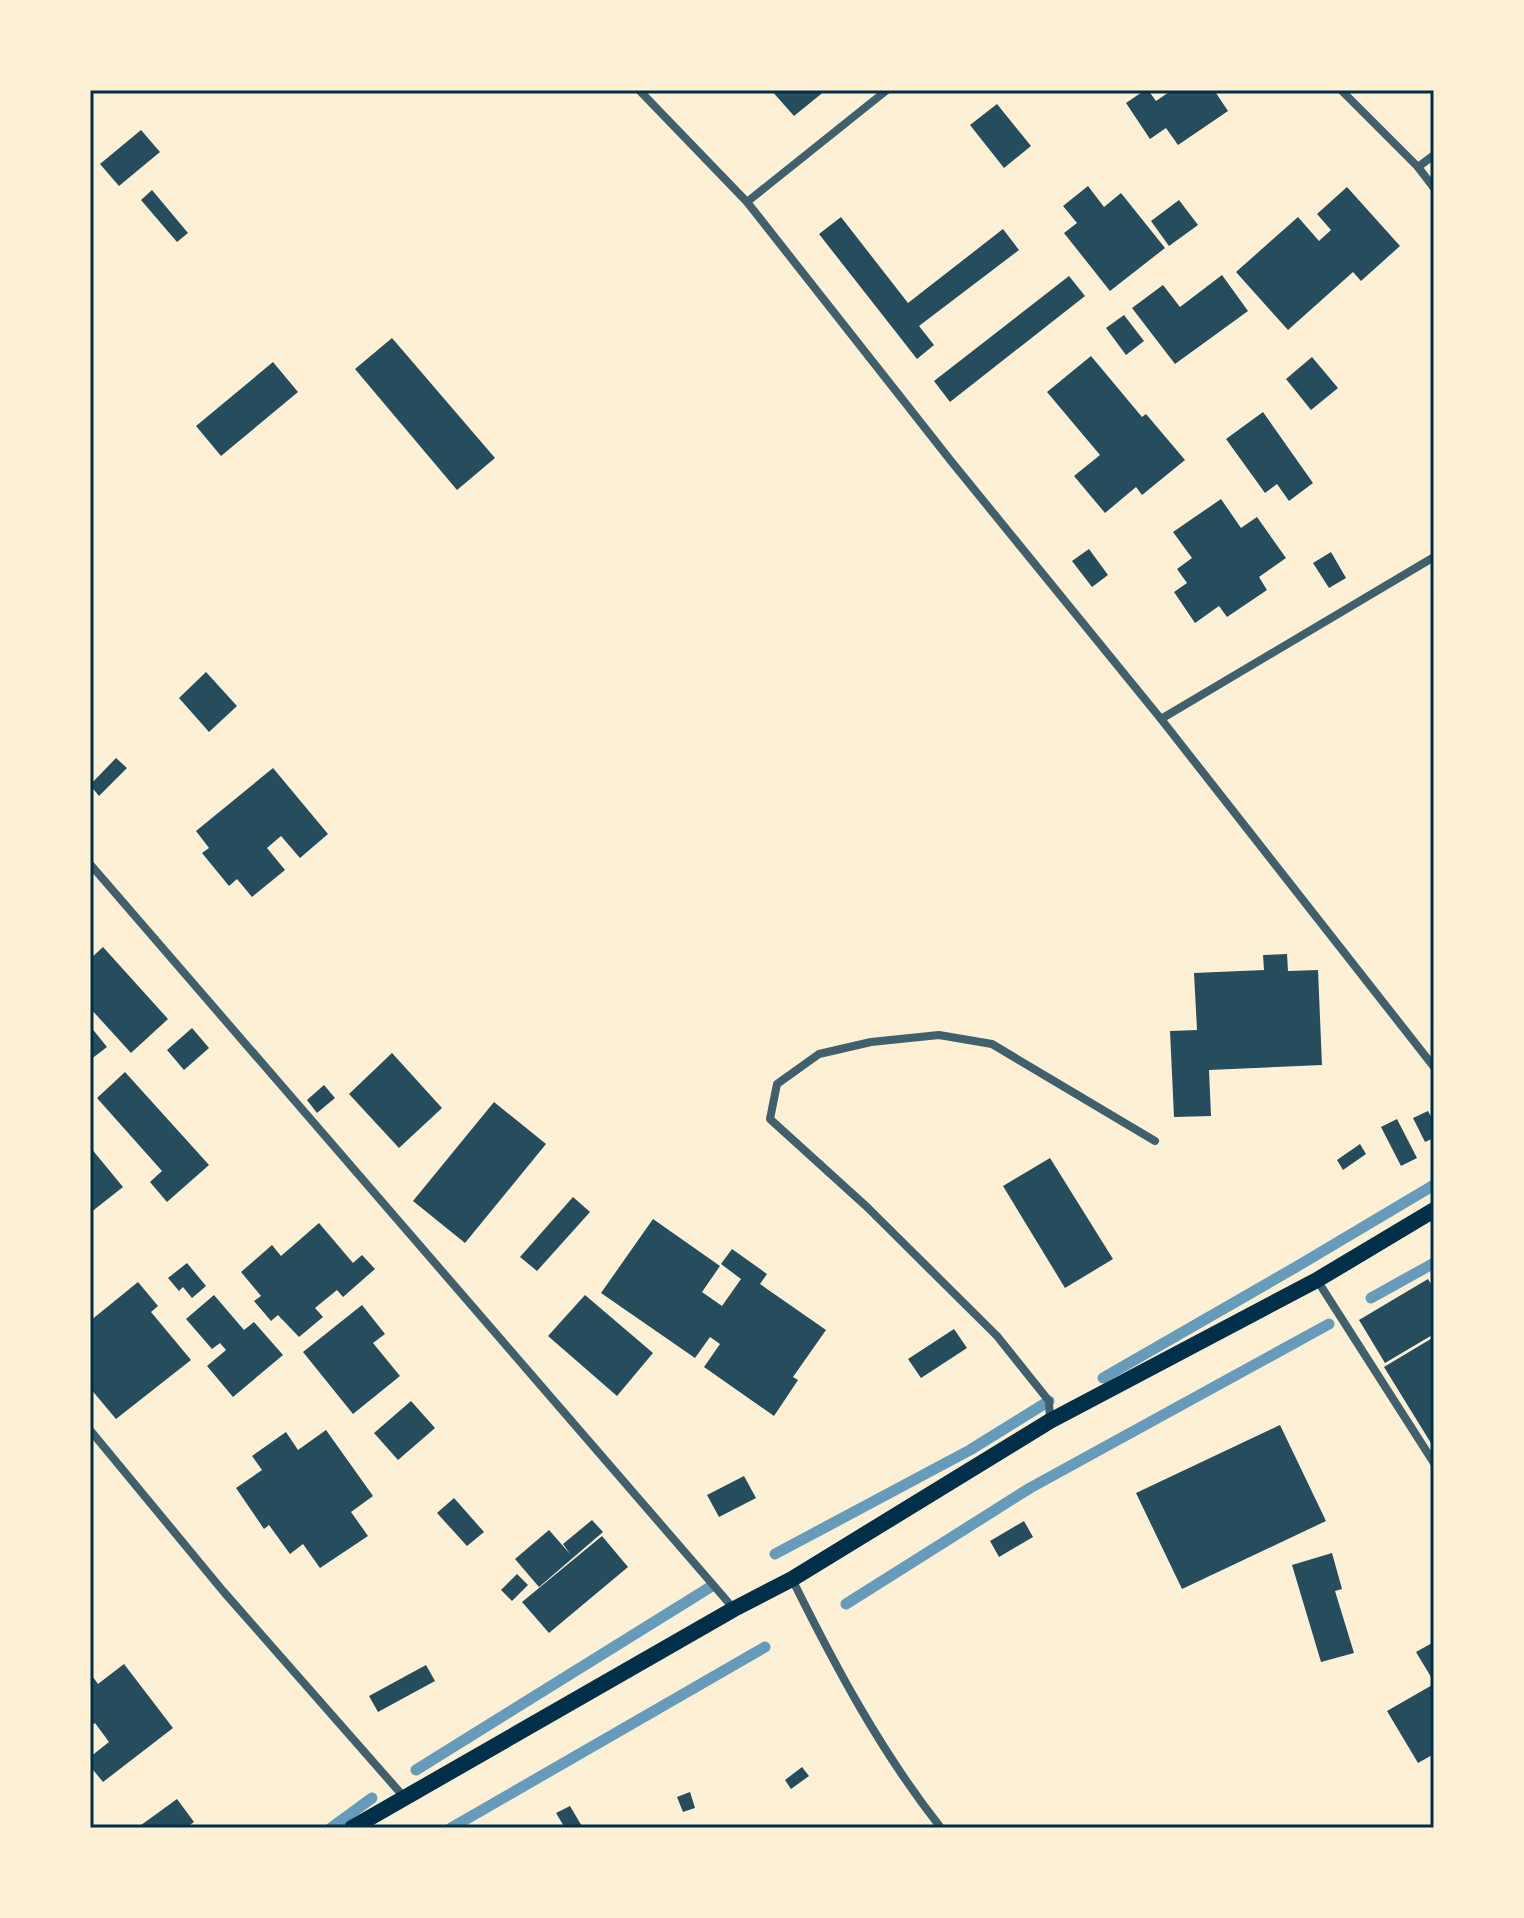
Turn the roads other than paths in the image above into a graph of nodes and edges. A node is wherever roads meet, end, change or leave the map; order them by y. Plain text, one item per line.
1 (639, 90) edge
2 (887, 90) edge
3 (1341, 90) edge
4 (1434, 155) edge
5 (1418, 167) junction
6 (1434, 188) edge
7 (747, 202) junction
8 (1434, 557) edge
9 (1161, 719) junction
10 (90, 864) edge
11 (1434, 1067) edge
12 (1155, 1141) dead end
13 (1434, 1210) edge
14 (1317, 1280) junction
15 (1050, 1421) junction
16 (90, 1430) edge
17 (1434, 1463) edge
18 (792, 1579) junction
19 (734, 1609) junction
20 (404, 1797) junction
21 (352, 1828) edge
22 (941, 1828) edge

1 - 7 street
2 - 7 street
3 - 5 street
4 - 5 street
5 - 6 street
7 - 9 street
8 - 9 street
9 - 11 street
10 - 19 street
12 - 15 street
13 - 14 main road
14 - 15 main road
14 - 17 street
15 - 18 main road
16 - 20 street
18 - 19 main road
18 - 22 street
19 - 20 main road
20 - 21 main road

